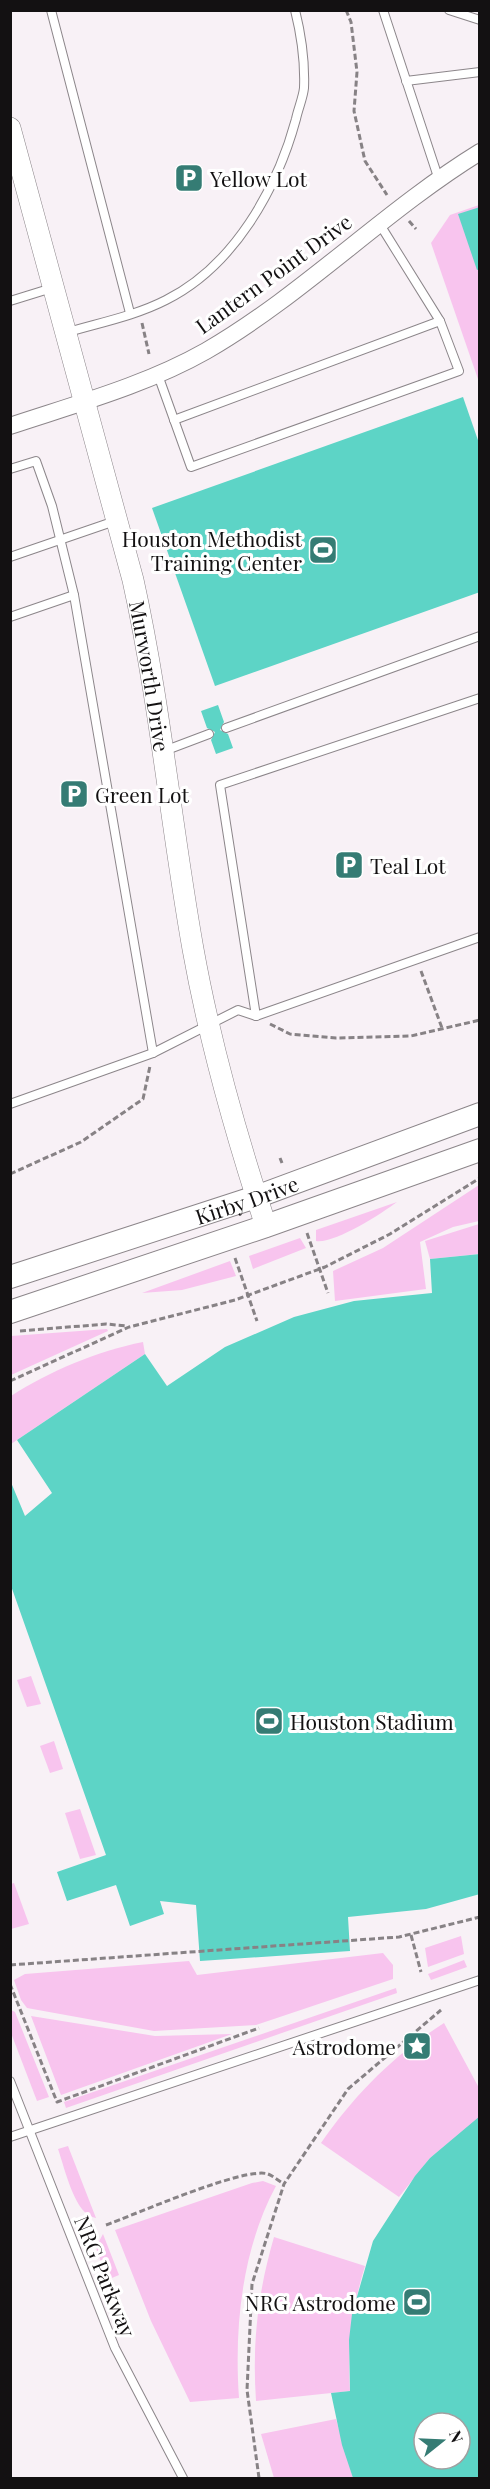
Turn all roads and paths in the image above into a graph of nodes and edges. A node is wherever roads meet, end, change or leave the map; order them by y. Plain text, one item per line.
1 (51, 10) edge
2 (295, 10) edge
3 (346, 10) edge
4 (383, 10) edge
5 (449, 10) edge
6 (480, 20) edge
7 (480, 72) edge
8 (406, 81) junction
9 (10, 128) edge
10 (480, 152) edge
11 (15, 165) edge
12 (438, 177) junction
13 (387, 195) dead end
14 (408, 220) dead end
15 (379, 222) junction
16 (416, 229) dead end
17 (52, 287) junction
18 (10, 301) edge
19 (134, 311) junction
20 (441, 321) junction
21 (65, 333) junction
22 (149, 354) dead end
23 (158, 375) junction
24 (84, 402) junction
25 (174, 420) junction
26 (10, 426) edge
27 (10, 469) edge
28 (118, 520) junction
29 (61, 540) junction
30 (10, 557) edge
31 (74, 595) junction
32 (10, 617) edge
33 (480, 636) edge
34 (480, 698) edge
35 (226, 728) dead end
36 (209, 734) dead end
37 (163, 751) junction
38 (480, 937) edge
39 (417, 959) junction
40 (256, 1016) junction
41 (480, 1020) edge
42 (208, 1024) junction
43 (442, 1028) junction
44 (153, 1053) junction
45 (10, 1104) edge
46 (480, 1114) edge
47 (480, 1150) edge
48 (280, 1158) dead end
49 (282, 1163) dead end
50 (10, 1174) edge
51 (480, 1178) edge
52 (256, 1197) junction
53 (266, 1226) junction
54 (304, 1226) dead end
55 (232, 1250) dead end
56 (320, 1269) junction
57 (10, 1277) edge
58 (328, 1293) dead end
59 (249, 1295) junction
60 (10, 1312) edge
61 (257, 1321) dead end
62 (129, 1327) junction
63 (10, 1332) edge
64 (10, 1381) edge
65 (480, 1917) edge
66 (411, 1935) junction
67 (10, 1965) edge
68 (422, 1972) dead end
69 (480, 1980) edge
70 (10, 1984) edge
71 (441, 2010) dead end
72 (259, 2028) dead end
73 (10, 2081) edge
74 (29, 2131) junction
75 (10, 2137) edge
76 (284, 2184) junction
77 (106, 2225) dead end
78 (183, 2478) edge
79 (259, 2478) edge

1 - 19 lane
2 - 19 lane
3 - 13 path
4 - 8 lane
5 - 6 lane
7 - 8 lane
8 - 12 lane
9 - 11 street, Murworth Drive
10 - 12 street, Lantern Point Drive
11 - 17 street, Murworth Drive
12 - 15 street, Lantern Point Drive
14 - 16 path
15 - 20 lane
15 - 23 street, Lantern Point Drive
17 - 18 lane
17 - 21 street, Murworth Drive
19 - 21 lane
19 - 22 path
20 - 25 lane
20 - 25 lane
21 - 24 street, Murworth Drive
23 - 24 street, Lantern Point Drive
23 - 25 lane
24 - 26 street, Lantern Point Drive
24 - 28 street, Murworth Drive
27 - 29 lane
28 - 29 lane
28 - 37 street, Murworth Drive
29 - 30 lane
29 - 31 lane
31 - 32 lane
31 - 44 lane
33 - 35 lane
34 - 40 lane
36 - 37 lane
37 - 42 street, Murworth Drive
38 - 39 lane
39 - 40 lane
39 - 43 path
40 - 42 lane
40 - 43 path
41 - 43 path
42 - 44 lane
42 - 52 street, Murworth Drive
44 - 45 lane
44 - 50 path
46 - 52 main road, Kirby Drive
47 - 53 main road, Kirby Drive
48 - 49 path
51 - 56 path
52 - 53 street, Murworth Drive
52 - 57 main road, Kirby Drive
53 - 60 main road, Kirby Drive
54 - 56 path
55 - 59 path
56 - 58 path
56 - 59 path
59 - 61 path
59 - 62 path
62 - 63 path
62 - 64 path
65 - 66 path
66 - 67 path
66 - 68 path
69 - 74 lane
70 - 72 path
71 - 76 path
73 - 74 lane, NRG Parkway
74 - 75 lane
74 - 78 lane, NRG Parkway
76 - 77 path
76 - 79 path

